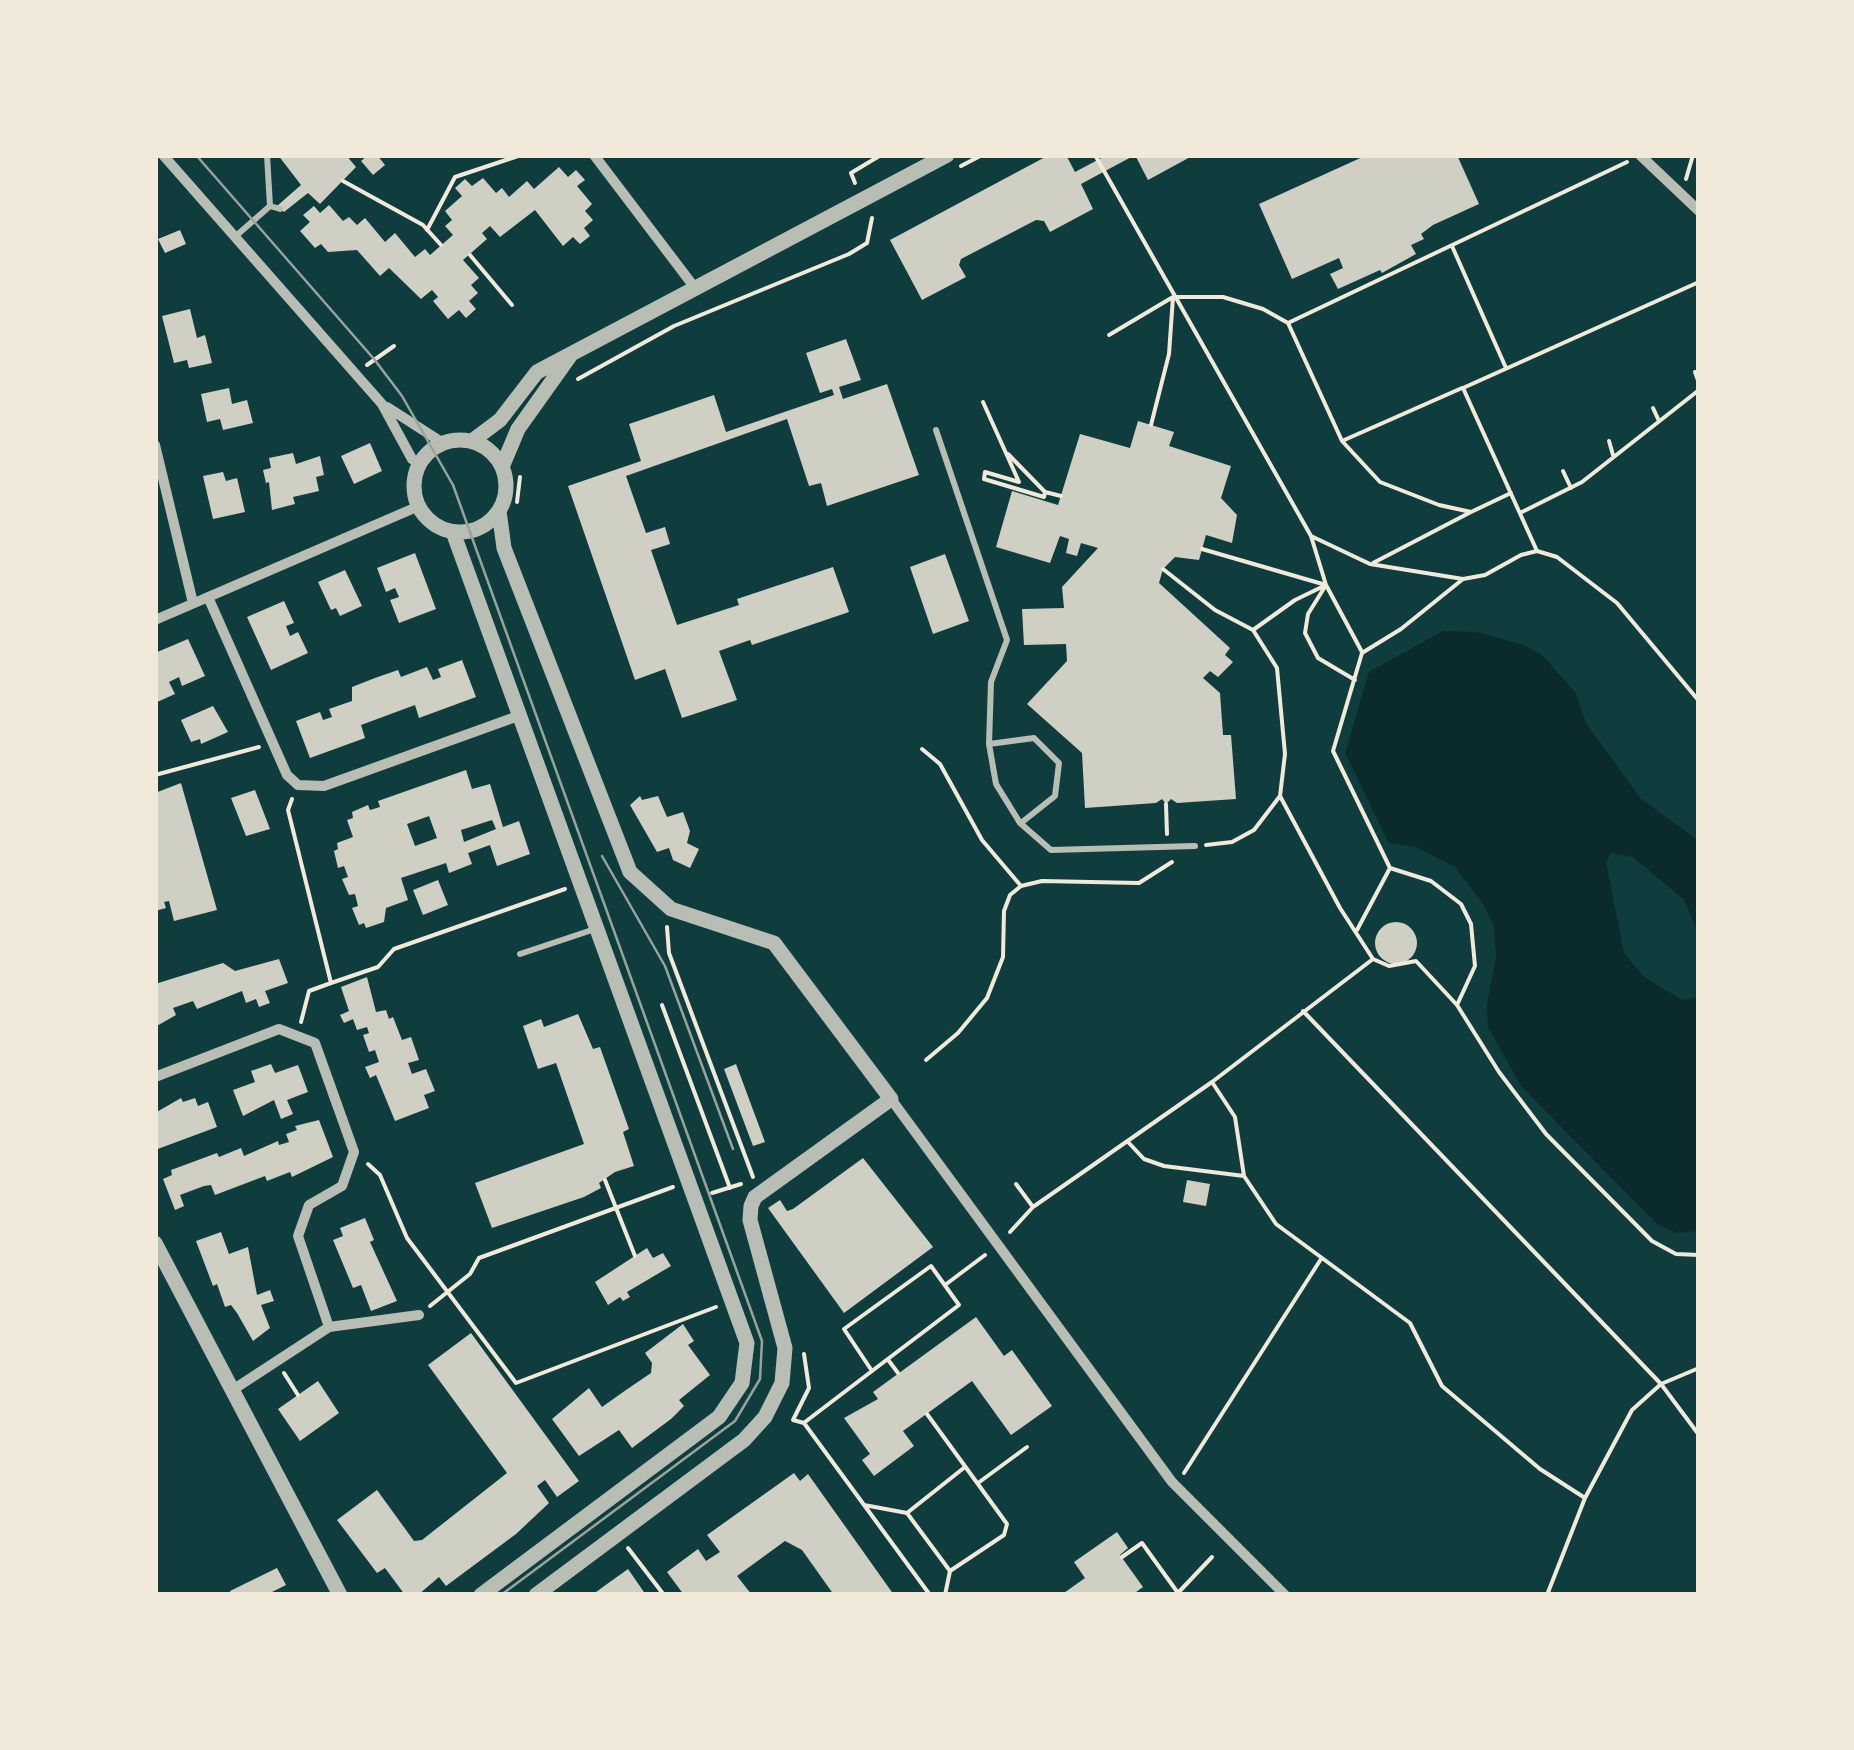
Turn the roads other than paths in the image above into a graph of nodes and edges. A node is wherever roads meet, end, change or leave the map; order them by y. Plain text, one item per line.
1 (163, 155) edge
2 (267, 155) edge
3 (594, 155) edge
4 (946, 155) edge
5 (1640, 155) edge
6 (270, 206) junction
7 (280, 209) dead end
8 (1699, 211) edge
9 (236, 235) junction
10 (695, 288) junction
11 (575, 350) junction
12 (382, 404) junction
13 (936, 430) dead end
14 (472, 441) junction
15 (443, 443) junction
16 (155, 445) edge
17 (157, 464) edge
18 (420, 464) junction
19 (502, 467) junction
20 (419, 506) junction
21 (506, 514) junction
22 (453, 532) junction
23 (208, 597) junction
24 (193, 603) junction
25 (155, 620) edge
26 (520, 715) junction
27 (989, 744) junction
28 (1020, 824) junction
29 (1194, 846) road end
30 (598, 928) junction
31 (520, 954) dead end
32 (155, 1077) edge
33 (891, 1098) junction
34 (155, 1242) edge
35 (418, 1314) road end
36 (329, 1326) junction
37 (230, 1391) junction
38 (340, 1595) edge
39 (481, 1595) edge
40 (536, 1595) edge
41 (1285, 1595) edge

1 - 9 street
2 - 6 lane
3 - 10 street
4 - 10 street
5 - 8 street
6 - 7 lane
6 - 9 lane
9 - 12 street
10 - 11 street
11 - 14 street
11 - 19 street
12 - 15 street
12 - 18 street
13 - 27 lane
14 - 15 street
14 - 19 street
15 - 18 street
16 - 17 street
17 - 24 street
18 - 20 street
19 - 21 street
20 - 22 street
20 - 23 street
21 - 22 street
21 - 33 street
22 - 26 street
23 - 24 street
23 - 26 street
24 - 25 street
26 - 30 street
27 - 28 lane
27 - 28 lane
28 - 29 lane
30 - 31 lane
30 - 39 street
32 - 36 street
33 - 40 street
33 - 41 street
34 - 37 street
35 - 36 street
36 - 37 street
37 - 38 street

